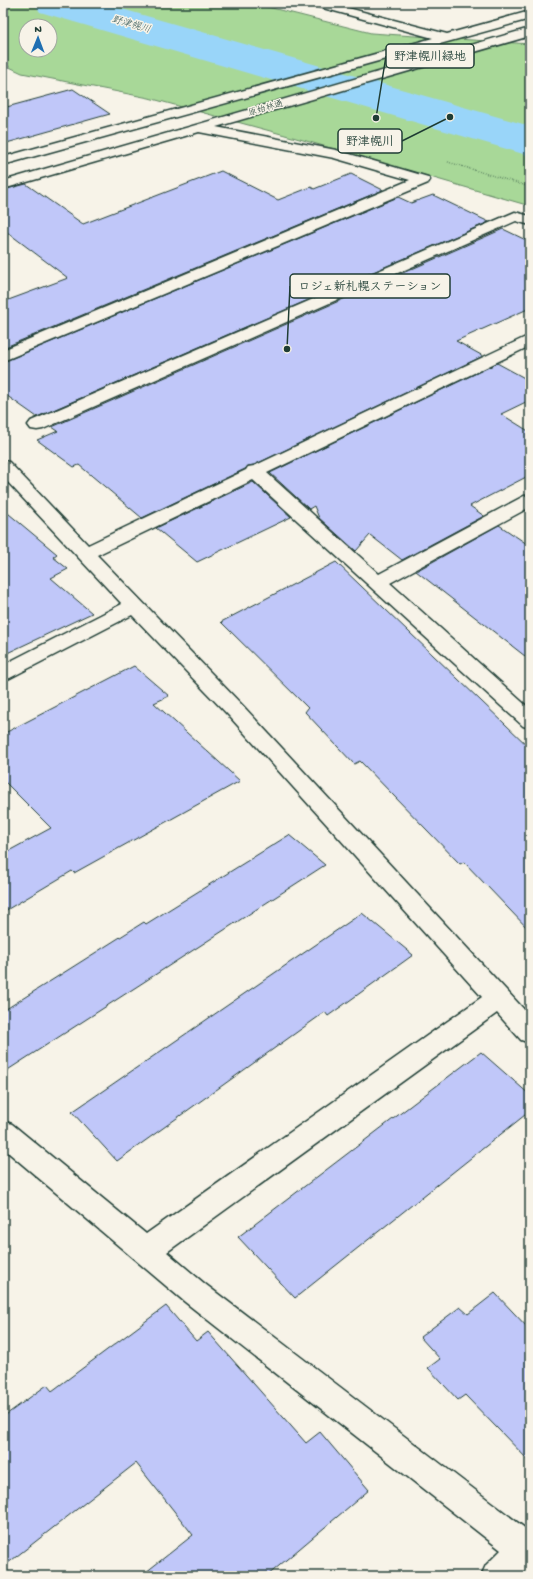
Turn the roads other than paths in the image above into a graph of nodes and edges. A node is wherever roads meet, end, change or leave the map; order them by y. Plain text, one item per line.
1 (316, 3) edge
2 (530, 15) edge
3 (530, 32) edge
4 (447, 38) junction
5 (476, 48) junction
6 (198, 128) junction
7 (3, 160) edge
8 (3, 185) edge
9 (530, 221) edge
10 (530, 340) edge
11 (3, 356) edge
12 (37, 424) dead end
13 (3, 466) edge
14 (254, 471) junction
15 (530, 500) edge
16 (85, 554) junction
17 (378, 582) junction
18 (134, 606) junction
19 (3, 673) edge
20 (525, 709) edge
21 (498, 999) junction
22 (530, 1033) edge
23 (3, 1132) edge
24 (145, 1251) junction
25 (528, 1551) edge
26 (497, 1576) edge

1 - 4 street
2 - 4 street, 原始林通
3 - 5 street, 原始林通
4 - 5 street
4 - 7 street, 原始林通
5 - 6 street, 原始林通
6 - 8 street, 原始林通
6 - 11 street
9 - 12 street
10 - 14 street
13 - 16 street
14 - 16 street
14 - 17 street
15 - 17 street
16 - 18 street
17 - 20 street
18 - 19 street
18 - 21 street
21 - 22 street
21 - 24 street
23 - 24 street
24 - 25 street
25 - 26 street

